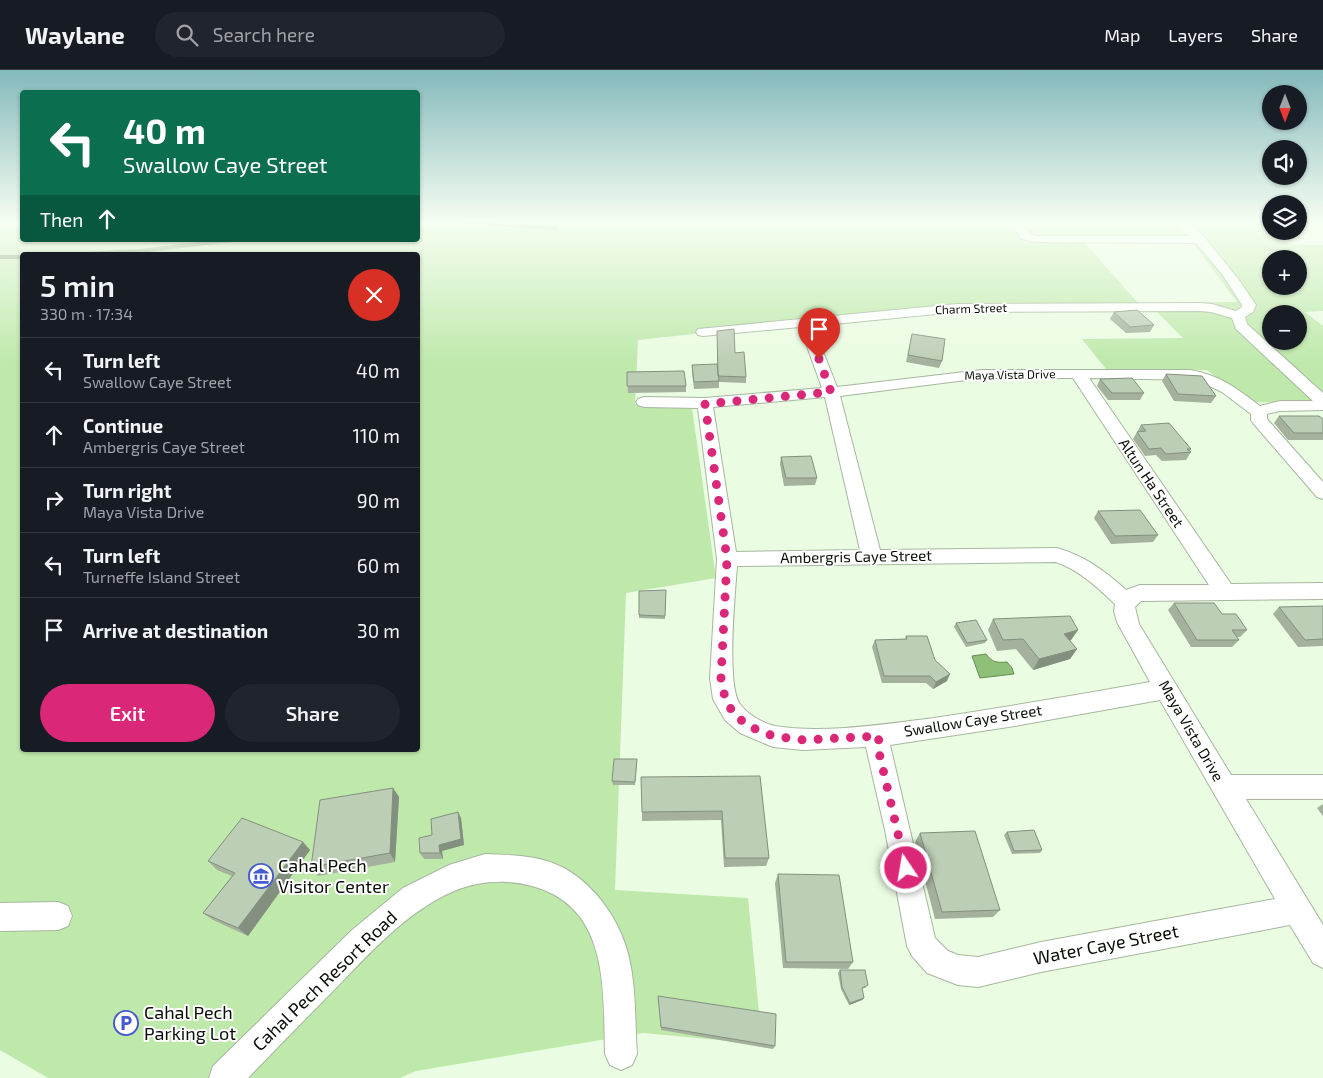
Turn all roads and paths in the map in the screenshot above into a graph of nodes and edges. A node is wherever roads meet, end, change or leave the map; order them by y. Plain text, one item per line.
1 (1225, 269) edge
2 (1238, 316) junction
3 (805, 322) junction
4 (703, 332) dead end
5 (1078, 374) junction
6 (831, 392) junction
7 (1323, 401) edge
8 (644, 402) dead end
9 (705, 404) junction
10 (1323, 405) edge
11 (1259, 412) junction
12 (1323, 493) edge
13 (872, 558) junction
14 (727, 559) junction
15 (1323, 591) edge
16 (1224, 592) junction
17 (1126, 602) junction
18 (1166, 689) junction
19 (879, 736) junction
20 (1223, 787) junction
21 (1323, 787) edge
22 (1298, 909) junction
23 (58, 916) dead end
24 (0, 917) edge
25 (1323, 953) edge
26 (621, 1054) dead end
27 (225, 1078) edge

1 - 2 street
2 - 3 street, Charm Street
2 - 7 street
3 - 4 street, Charm Street
3 - 6 street
5 - 6 street, Maya Vista Drive
5 - 11 street, Maya Vista Drive
5 - 16 street, Altun Ha Street
6 - 9 street, Maya Vista Drive
6 - 13 street
8 - 9 street, Maya Vista Drive
9 - 14 street
10 - 11 street
11 - 12 street, Maya Vista Drive
13 - 14 street, Ambergris Caye Street
13 - 17 street, Ambergris Caye Street
14 - 19 street, Swallow Caye Street
15 - 16 street
16 - 17 street
17 - 18 street, Maya Vista Drive
18 - 19 street, Swallow Caye Street
18 - 20 street, Maya Vista Drive
19 - 22 street, Water Caye Street
20 - 21 street
20 - 22 street, Maya Vista Drive
22 - 25 street, Maya Vista Drive
23 - 24 street
26 - 27 street, Cahal Pech Resort Road

